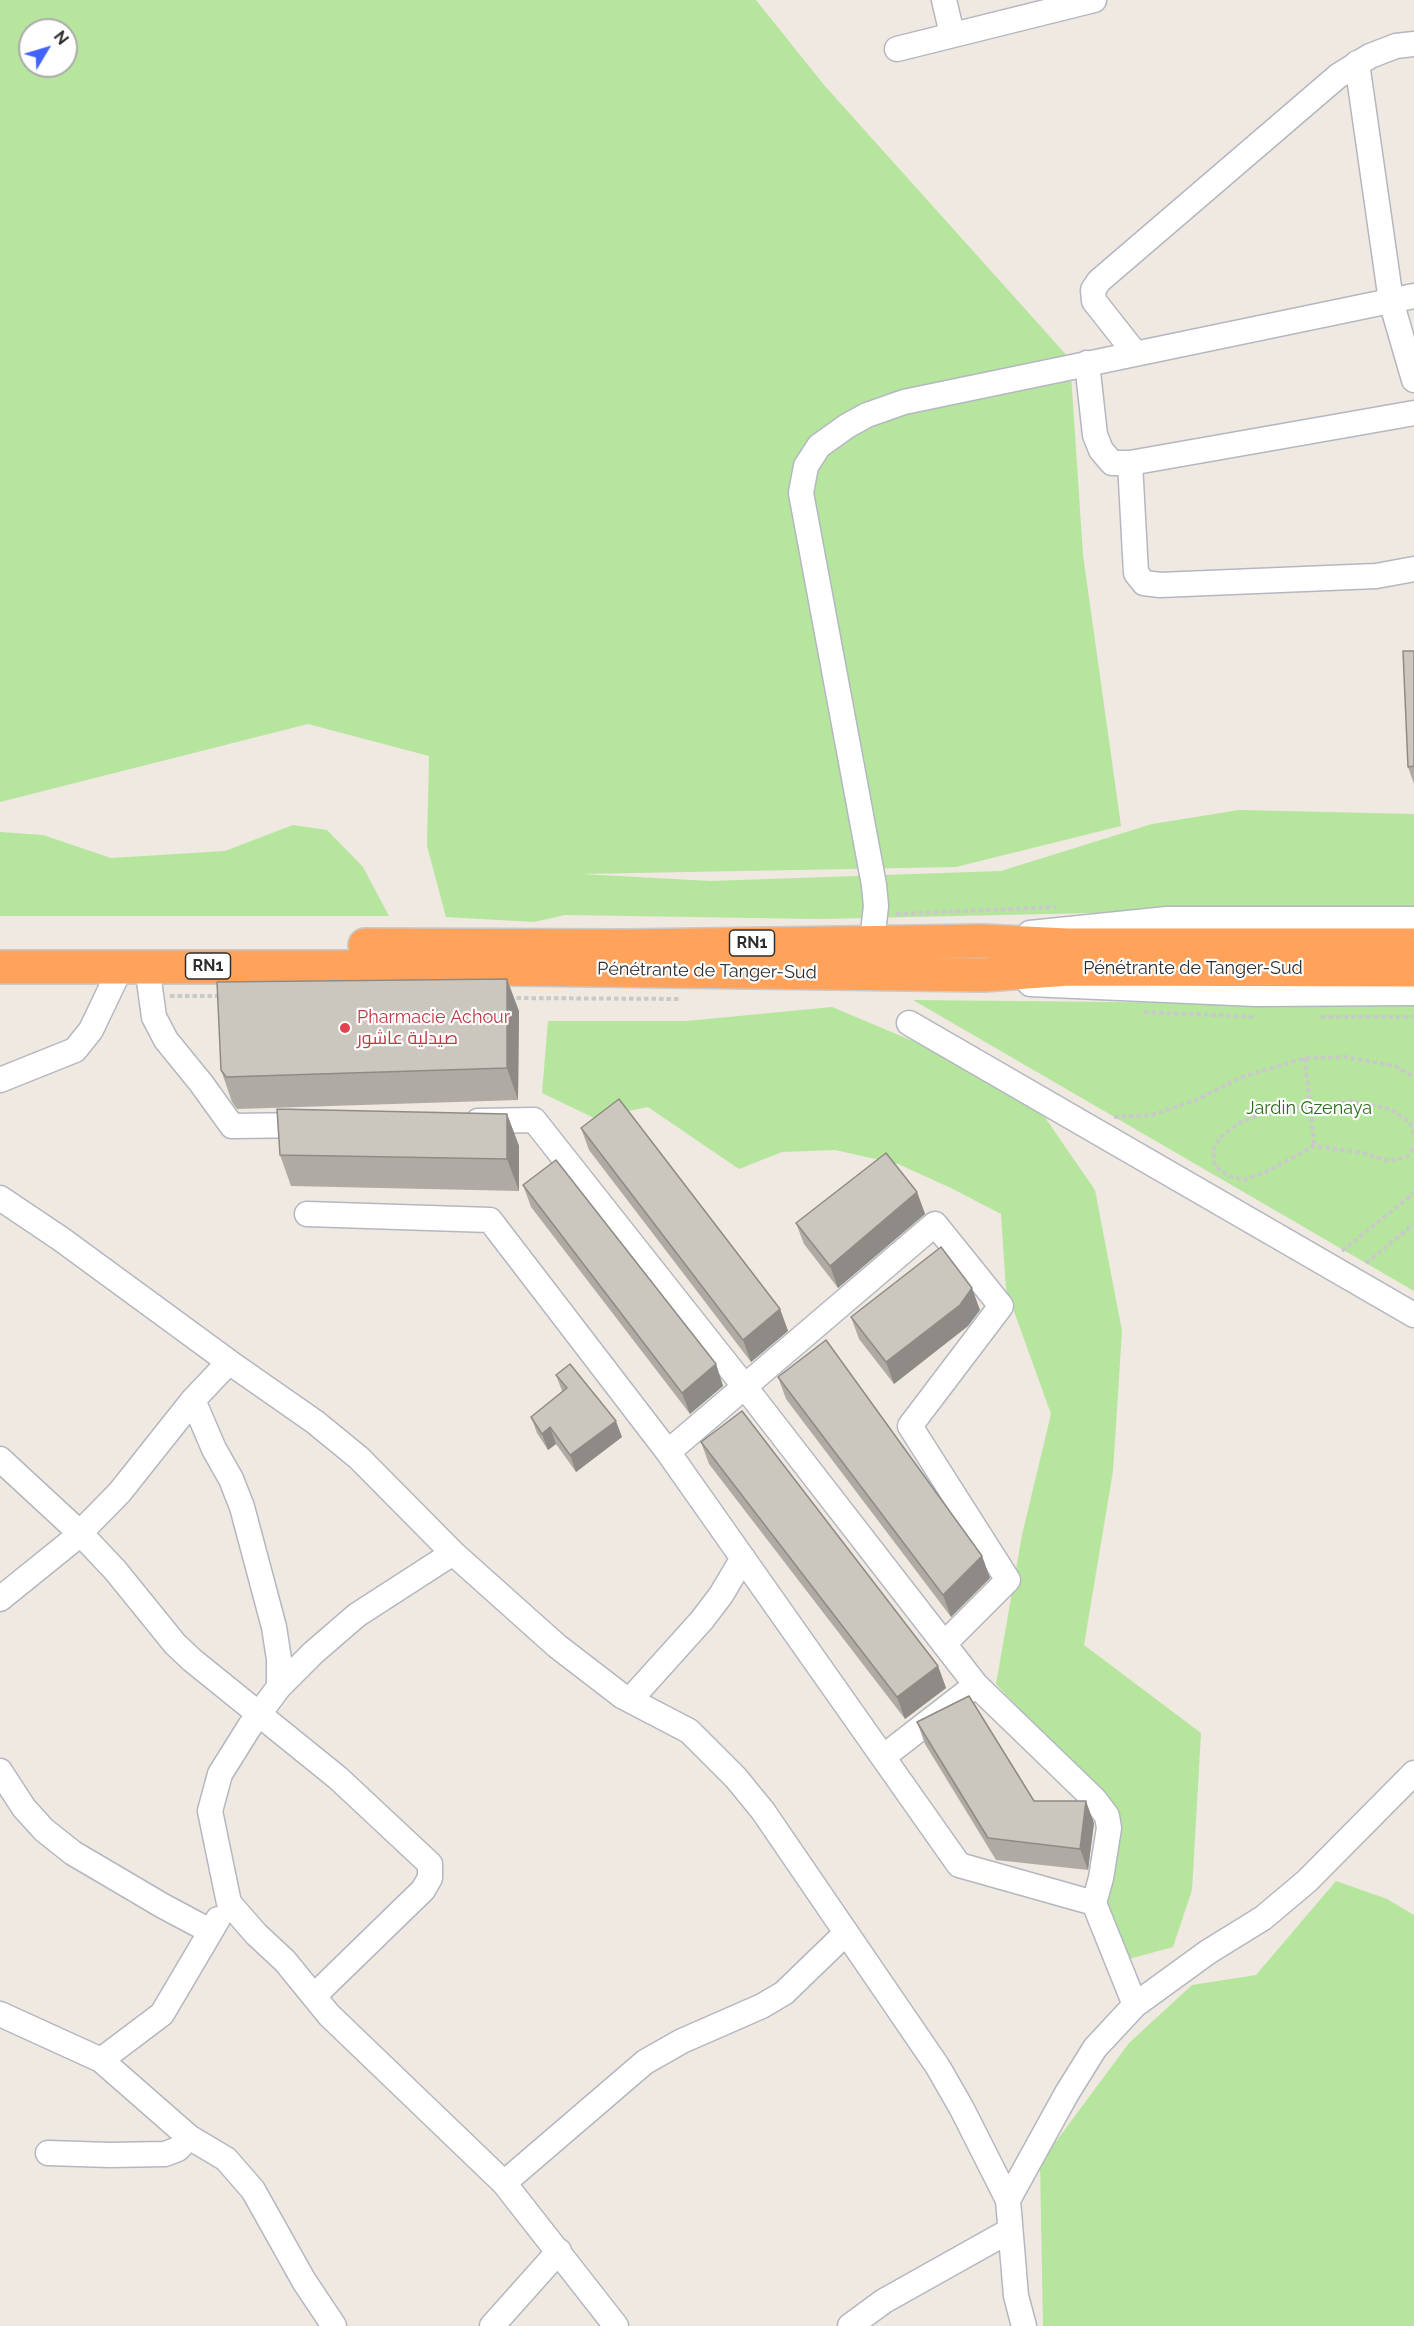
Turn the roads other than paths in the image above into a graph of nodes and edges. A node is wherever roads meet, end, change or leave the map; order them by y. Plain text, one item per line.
1 (944, 0) edge
2 (1094, 0) edge
3 (1026, 9) edge
4 (952, 34) junction
5 (1414, 44) edge
6 (897, 49) dead end
7 (1357, 63) junction
8 (1403, 298) edge
9 (1135, 353) junction
10 (1087, 363) junction
11 (1414, 380) edge
12 (1414, 413) edge
13 (1130, 463) junction
14 (1414, 570) edge
15 (1414, 919) edge
16 (874, 928) junction
17 (982, 941) junction
18 (1414, 945) edge
19 (0, 946) edge
20 (412, 956) junction
21 (525, 957) junction
22 (0, 967) edge
23 (1414, 970) edge
24 (984, 975) junction
25 (140, 976) junction
26 (1414, 993) edge
27 (909, 1023) dead end
28 (0, 1080) edge
29 (453, 1122) edge
30 (337, 1124) edge
31 (2, 1203) edge
32 (307, 1214) dead end
33 (1414, 1315) edge
34 (229, 1362) junction
35 (746, 1387) junction
36 (193, 1400) junction
37 (668, 1452) junction
38 (0, 1460) edge
39 (80, 1533) junction
40 (453, 1553) junction
41 (743, 1558) junction
42 (0, 1599) edge
43 (944, 1644) junction
44 (976, 1685) junction
45 (279, 1687) junction
46 (630, 1700) junction
47 (258, 1715) junction
48 (883, 1756) junction
49 (0, 1771) edge
50 (1414, 1773) edge
51 (229, 1903) junction
52 (1094, 1903) junction
53 (210, 1931) junction
54 (846, 1933) junction
55 (314, 1996) junction
56 (1135, 2005) junction
57 (0, 2014) edge
58 (100, 2060) junction
59 (189, 2137) junction
60 (48, 2153) dead end
61 (504, 2182) junction
62 (1008, 2199) junction
63 (1009, 2231) junction
64 (559, 2251) junction
65 (334, 2326) edge
66 (492, 2326) edge
67 (616, 2326) edge
68 (850, 2326) edge
69 (1024, 2326) edge

1 - 4 street
2 - 3 street
3 - 4 street
4 - 6 street
5 - 7 street
7 - 8 street
7 - 9 street
8 - 9 street
8 - 11 street
9 - 10 street
10 - 13 street
10 - 16 street
12 - 13 street
13 - 14 street
15 - 17 street
16 - 17 highway, Pénétrante de Tanger-Sud / RN1
16 - 21 highway, Pénétrante de Tanger-Sud / RN1
17 - 18 highway, Pénétrante de Tanger-Sud / RN1
19 - 20 highway, Pénétrante de Tanger-Sud / RN1
20 - 21 highway, Pénétrante de Tanger-Sud / RN1
20 - 25 highway, Pénétrante de Tanger-Sud / RN1
21 - 24 highway, Pénétrante de Tanger-Sud / RN1
22 - 25 highway, Pénétrante de Tanger-Sud / RN1
23 - 24 highway, Pénétrante de Tanger-Sud / RN1
24 - 26 street
25 - 28 street
25 - 30 street
27 - 33 street
29 - 35 street
31 - 34 street
32 - 37 street
34 - 36 street
34 - 40 street
35 - 37 street
35 - 43 street
35 - 43 street
36 - 39 street
36 - 45 street
37 - 41 street
38 - 39 street
39 - 42 street
39 - 47 street
40 - 45 street
40 - 46 street
41 - 46 street
41 - 48 street
43 - 44 street
44 - 48 street
44 - 52 street
45 - 47 street
46 - 54 street
47 - 51 street
47 - 55 street
48 - 52 street
49 - 53 street
50 - 56 street
51 - 53 street
51 - 55 street
52 - 56 street
53 - 58 street
54 - 61 street
54 - 62 street
55 - 61 street
56 - 62 street
57 - 58 street
58 - 59 street
59 - 60 street
59 - 65 street
61 - 64 street
62 - 63 street
63 - 68 street
63 - 69 street
64 - 66 street
64 - 67 street

